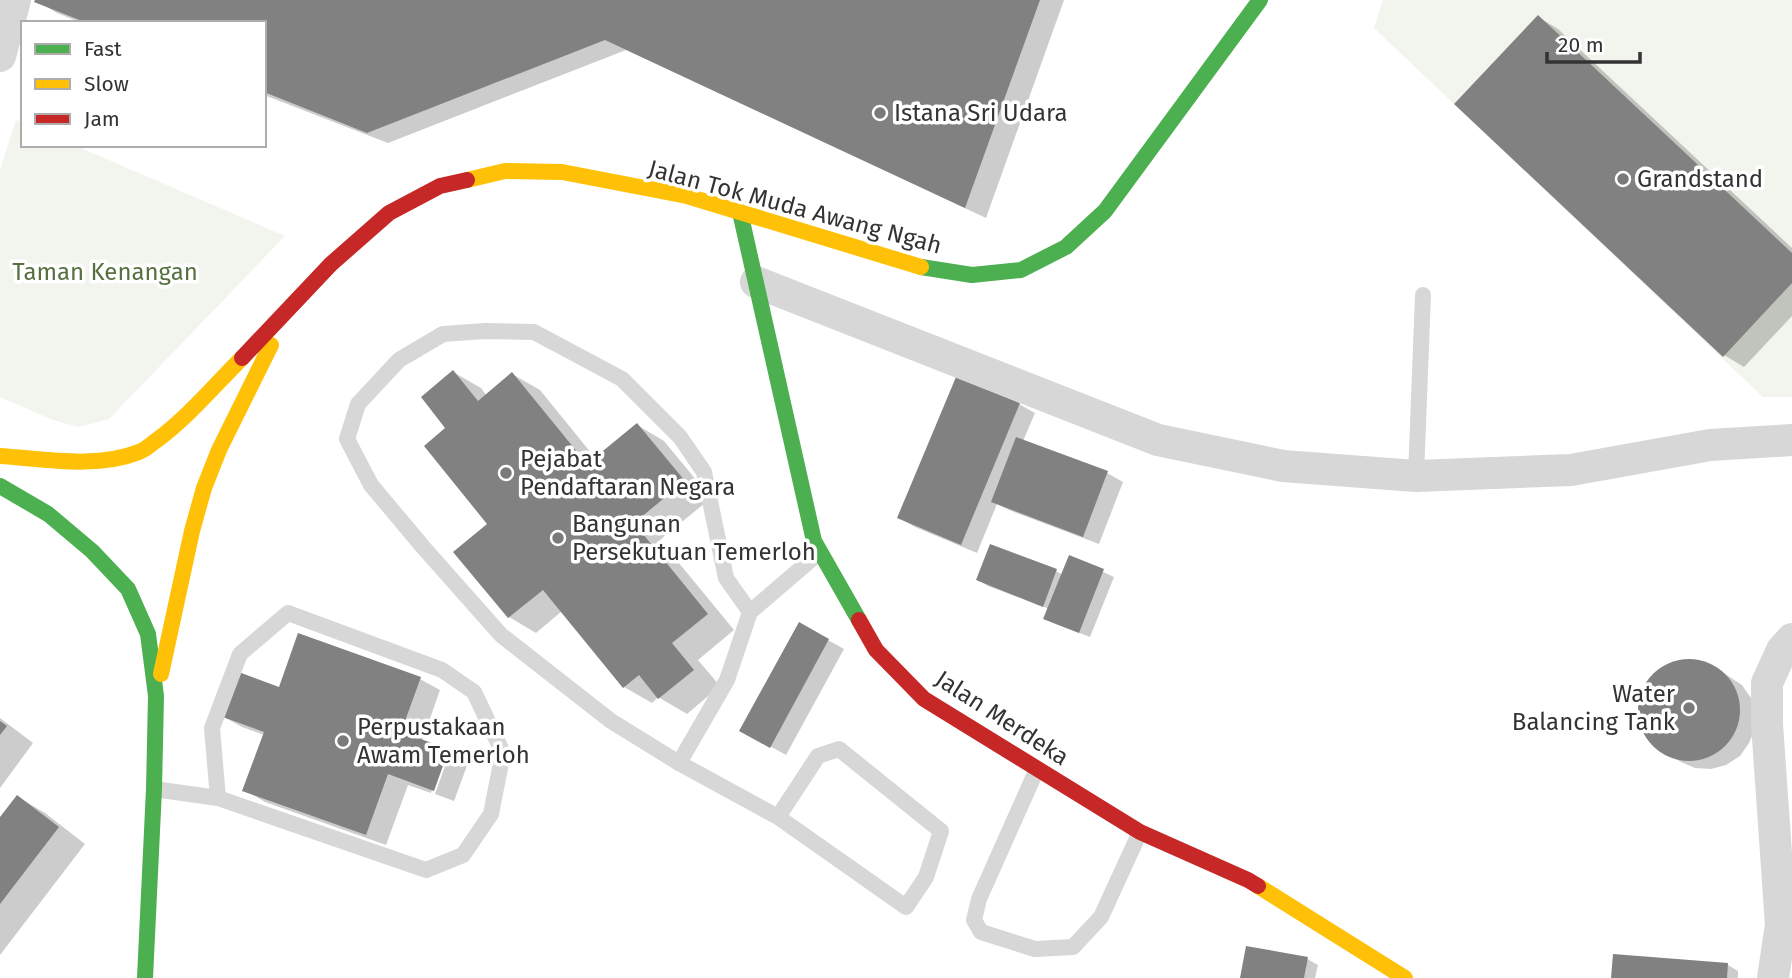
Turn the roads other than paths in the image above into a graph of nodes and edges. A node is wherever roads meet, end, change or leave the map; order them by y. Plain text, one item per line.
1 (15, 0) edge
2 (1260, 0) edge
3 (0, 56) edge
4 (740, 212) junction
5 (756, 282) junction
6 (1423, 295) dead end
7 (285, 314) junction
8 (1792, 440) edge
9 (0, 456) edge
10 (1416, 476) junction
11 (0, 486) edge
12 (820, 552) junction
13 (750, 612) junction
14 (1792, 639) edge
15 (156, 696) junction
16 (679, 763) junction
17 (1037, 769) junction
18 (154, 789) junction
19 (218, 798) junction
20 (778, 817) junction
21 (1140, 832) junction
22 (145, 978) edge
23 (1405, 978) edge
24 (1773, 978) edge

1 - 3 street
2 - 4 main road, Jalan Tok Muda Awang Ngah
4 - 5 main road, Jalan Merdeka
4 - 7 main road, Jalan Tok Muda Awang Ngah
5 - 10 street
5 - 12 main road, Jalan Merdeka
6 - 10 lane
7 - 9 main road, Jalan Tok Muda Awang Ngah
7 - 15 main road, Jalan Tok Muda Awang Ngah
8 - 10 street
11 - 15 main road, Jalan Tok Muda Awang Ngah
12 - 13 lane
12 - 17 main road, Jalan Merdeka
13 - 16 lane
13 - 16 lane
14 - 24 street
15 - 18 main road, Jalan Tok Muda Awang Ngah
16 - 20 lane
17 - 21 main road, Jalan Merdeka
17 - 21 lane
18 - 19 lane
18 - 22 main road, Jalan Tok Muda Awang Ngah
19 - 19 lane
20 - 20 lane
21 - 23 main road, Jalan Merdeka

